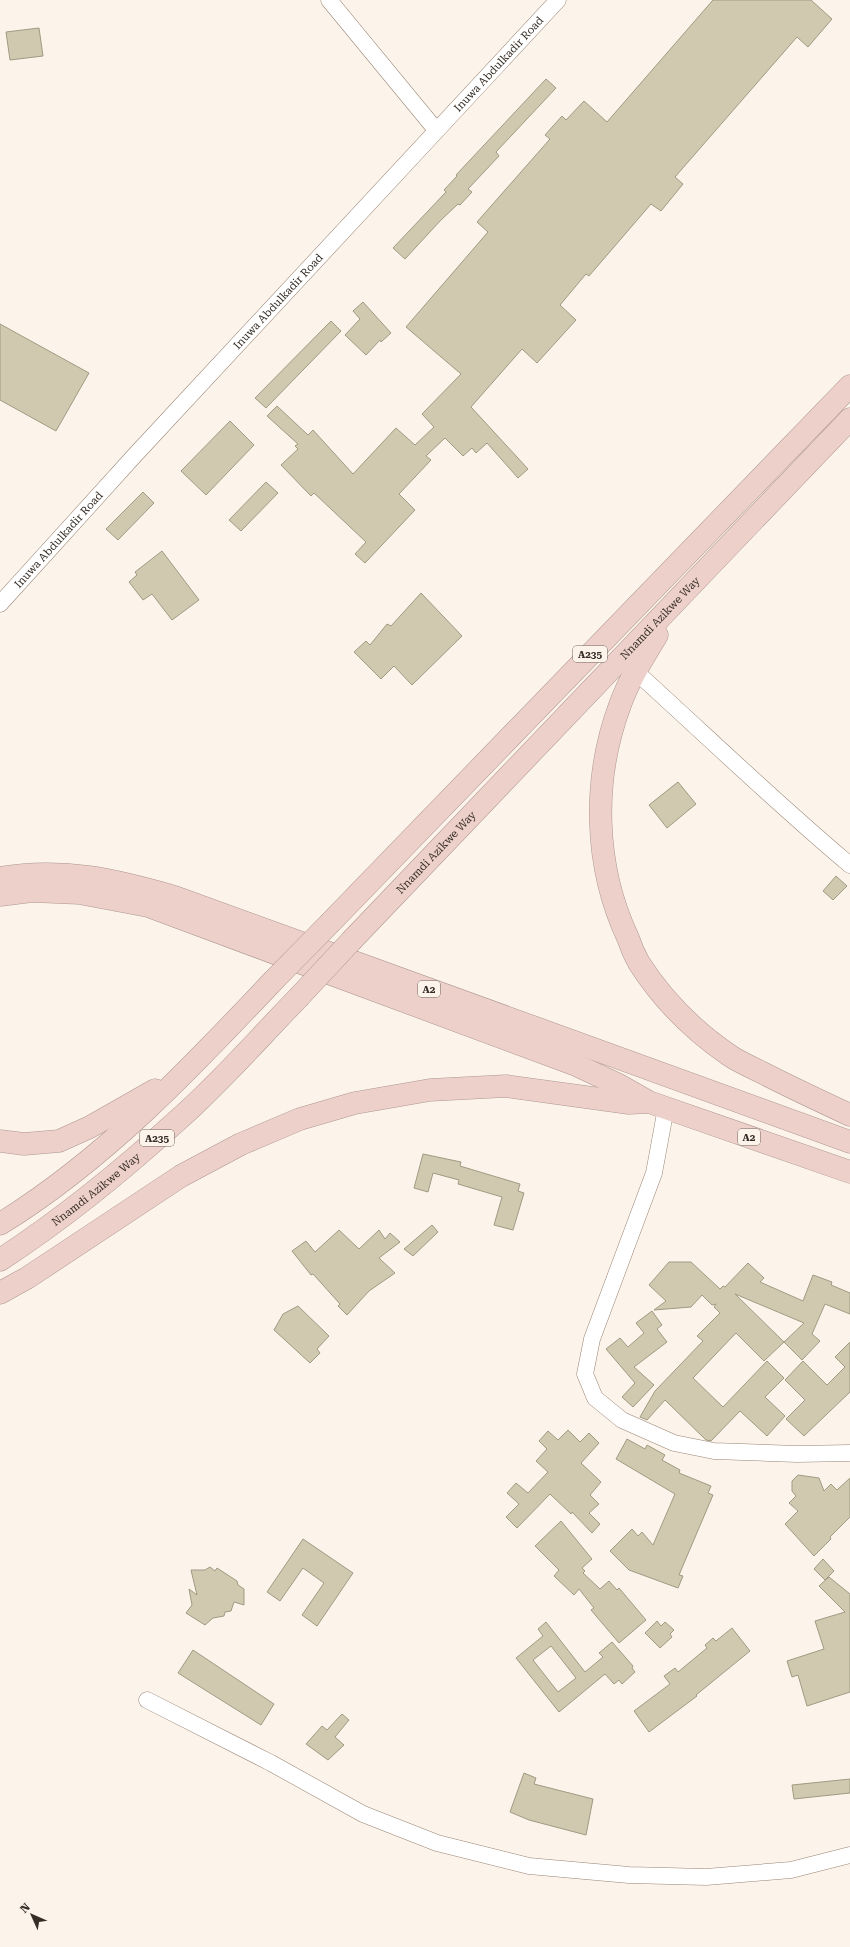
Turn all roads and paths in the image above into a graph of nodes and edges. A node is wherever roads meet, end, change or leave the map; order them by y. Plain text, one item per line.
1 (329, 0) edge
2 (558, 0) edge
3 (436, 130) junction
4 (850, 386) edge
5 (850, 419) edge
6 (677, 600) junction
7 (0, 604) edge
8 (635, 672) junction
9 (850, 865) edge
10 (0, 878) edge
11 (0, 895) edge
12 (202, 1057) junction
13 (658, 1105) junction
14 (850, 1115) edge
15 (0, 1141) edge
16 (850, 1142) edge
17 (850, 1172) edge
18 (0, 1224) edge
19 (0, 1260) edge
20 (0, 1293) edge
21 (850, 1453) edge
22 (147, 1700) dead end
23 (850, 1855) edge

1 - 3 street
2 - 3 street, Inuwa Abdulkadir Road
3 - 7 street, Inuwa Abdulkadir Road
4 - 12 highway, A235, bridge
5 - 6 highway, Nnamdi Azikwe Way / A235
6 - 8 highway
6 - 19 highway, Nnamdi Azikwe Way / A235, bridge
8 - 9 street
8 - 14 highway
10 - 16 highway, A2
11 - 13 highway
12 - 15 highway
12 - 18 highway, A235
13 - 17 highway, A2
13 - 20 highway, A2
13 - 21 street
22 - 23 street

